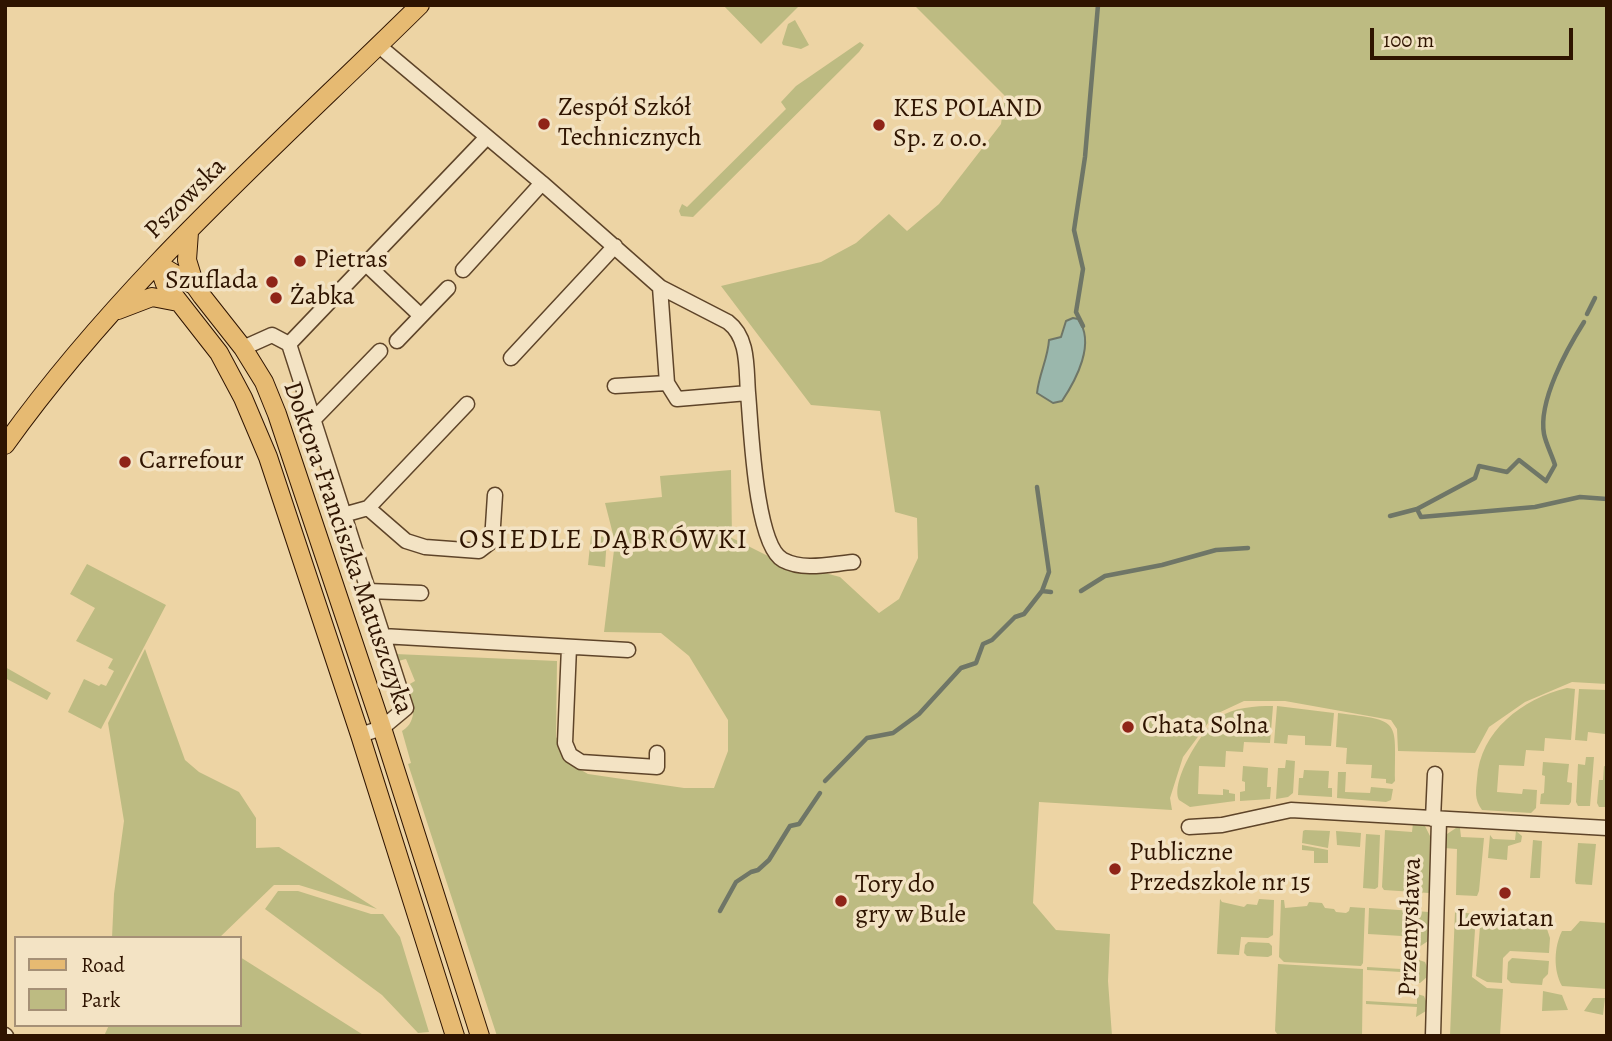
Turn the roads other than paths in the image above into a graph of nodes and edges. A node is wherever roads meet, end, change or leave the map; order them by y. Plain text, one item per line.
1 (420, 5) edge
2 (379, 46) junction
3 (488, 137) junction
4 (542, 183) junction
5 (189, 232) junction
6 (615, 246) junction
7 (158, 264) junction
8 (366, 264) junction
9 (463, 270) dead end
10 (194, 286) junction
11 (660, 287) junction
12 (448, 288) dead end
13 (178, 302) junction
14 (111, 312) junction
15 (421, 316) junction
16 (397, 341) dead end
17 (289, 344) junction
18 (243, 348) junction
19 (380, 351) dead end
20 (511, 358) dead end
21 (667, 383) junction
22 (615, 386) dead end
23 (748, 393) junction
24 (467, 404) dead end
25 (314, 419) junction
26 (5, 445) edge
27 (495, 495) dead end
28 (368, 508) junction
29 (344, 515) junction
30 (853, 562) dead end
31 (368, 591) junction
32 (421, 593) dead end
33 (382, 636) junction
34 (569, 647) junction
35 (628, 650) dead end
36 (382, 728) junction
37 (360, 735) junction
38 (657, 753) dead end
39 (1435, 774) dead end
40 (1436, 820) junction
41 (1189, 827) dead end
42 (1607, 828) edge
43 (455, 1036) edge
44 (480, 1036) edge
45 (1433, 1036) edge

1 - 2 main road, Pszowska
2 - 3 street
2 - 5 main road, Pszowska
3 - 4 street
3 - 8 street
4 - 6 street
4 - 9 street
5 - 7 main road, Pszowska
5 - 10 main road
6 - 11 street
6 - 20 street
7 - 10 main road, Doktora Franciszka Matuszczyka
7 - 13 main road, Doktora Franciszka Matuszczyka
7 - 14 main road, Pszowska
8 - 15 street
8 - 17 street
10 - 18 main road, Doktora Franciszka Matuszczyka
11 - 21 street
11 - 23 street
12 - 15 street
13 - 14 main road
13 - 37 main road, Doktora Franciszka Matuszczyka
14 - 26 main road, Pszowska
15 - 16 street
17 - 18 street
17 - 25 street
18 - 36 main road, Doktora Franciszka Matuszczyka
19 - 25 street
21 - 22 street
21 - 23 street
23 - 30 street
24 - 28 street
25 - 29 street
27 - 28 street
28 - 29 street
29 - 31 street
31 - 32 street
31 - 33 street
33 - 34 street
33 - 36 street
34 - 35 street
34 - 38 street
36 - 37 street
36 - 44 main road, Doktora Franciszka Matuszczyka
37 - 43 main road, Doktora Franciszka Matuszczyka
39 - 40 street, Przemysława
40 - 41 street, Przemysława
40 - 42 street, Przemysława
40 - 45 street, Przemysława

